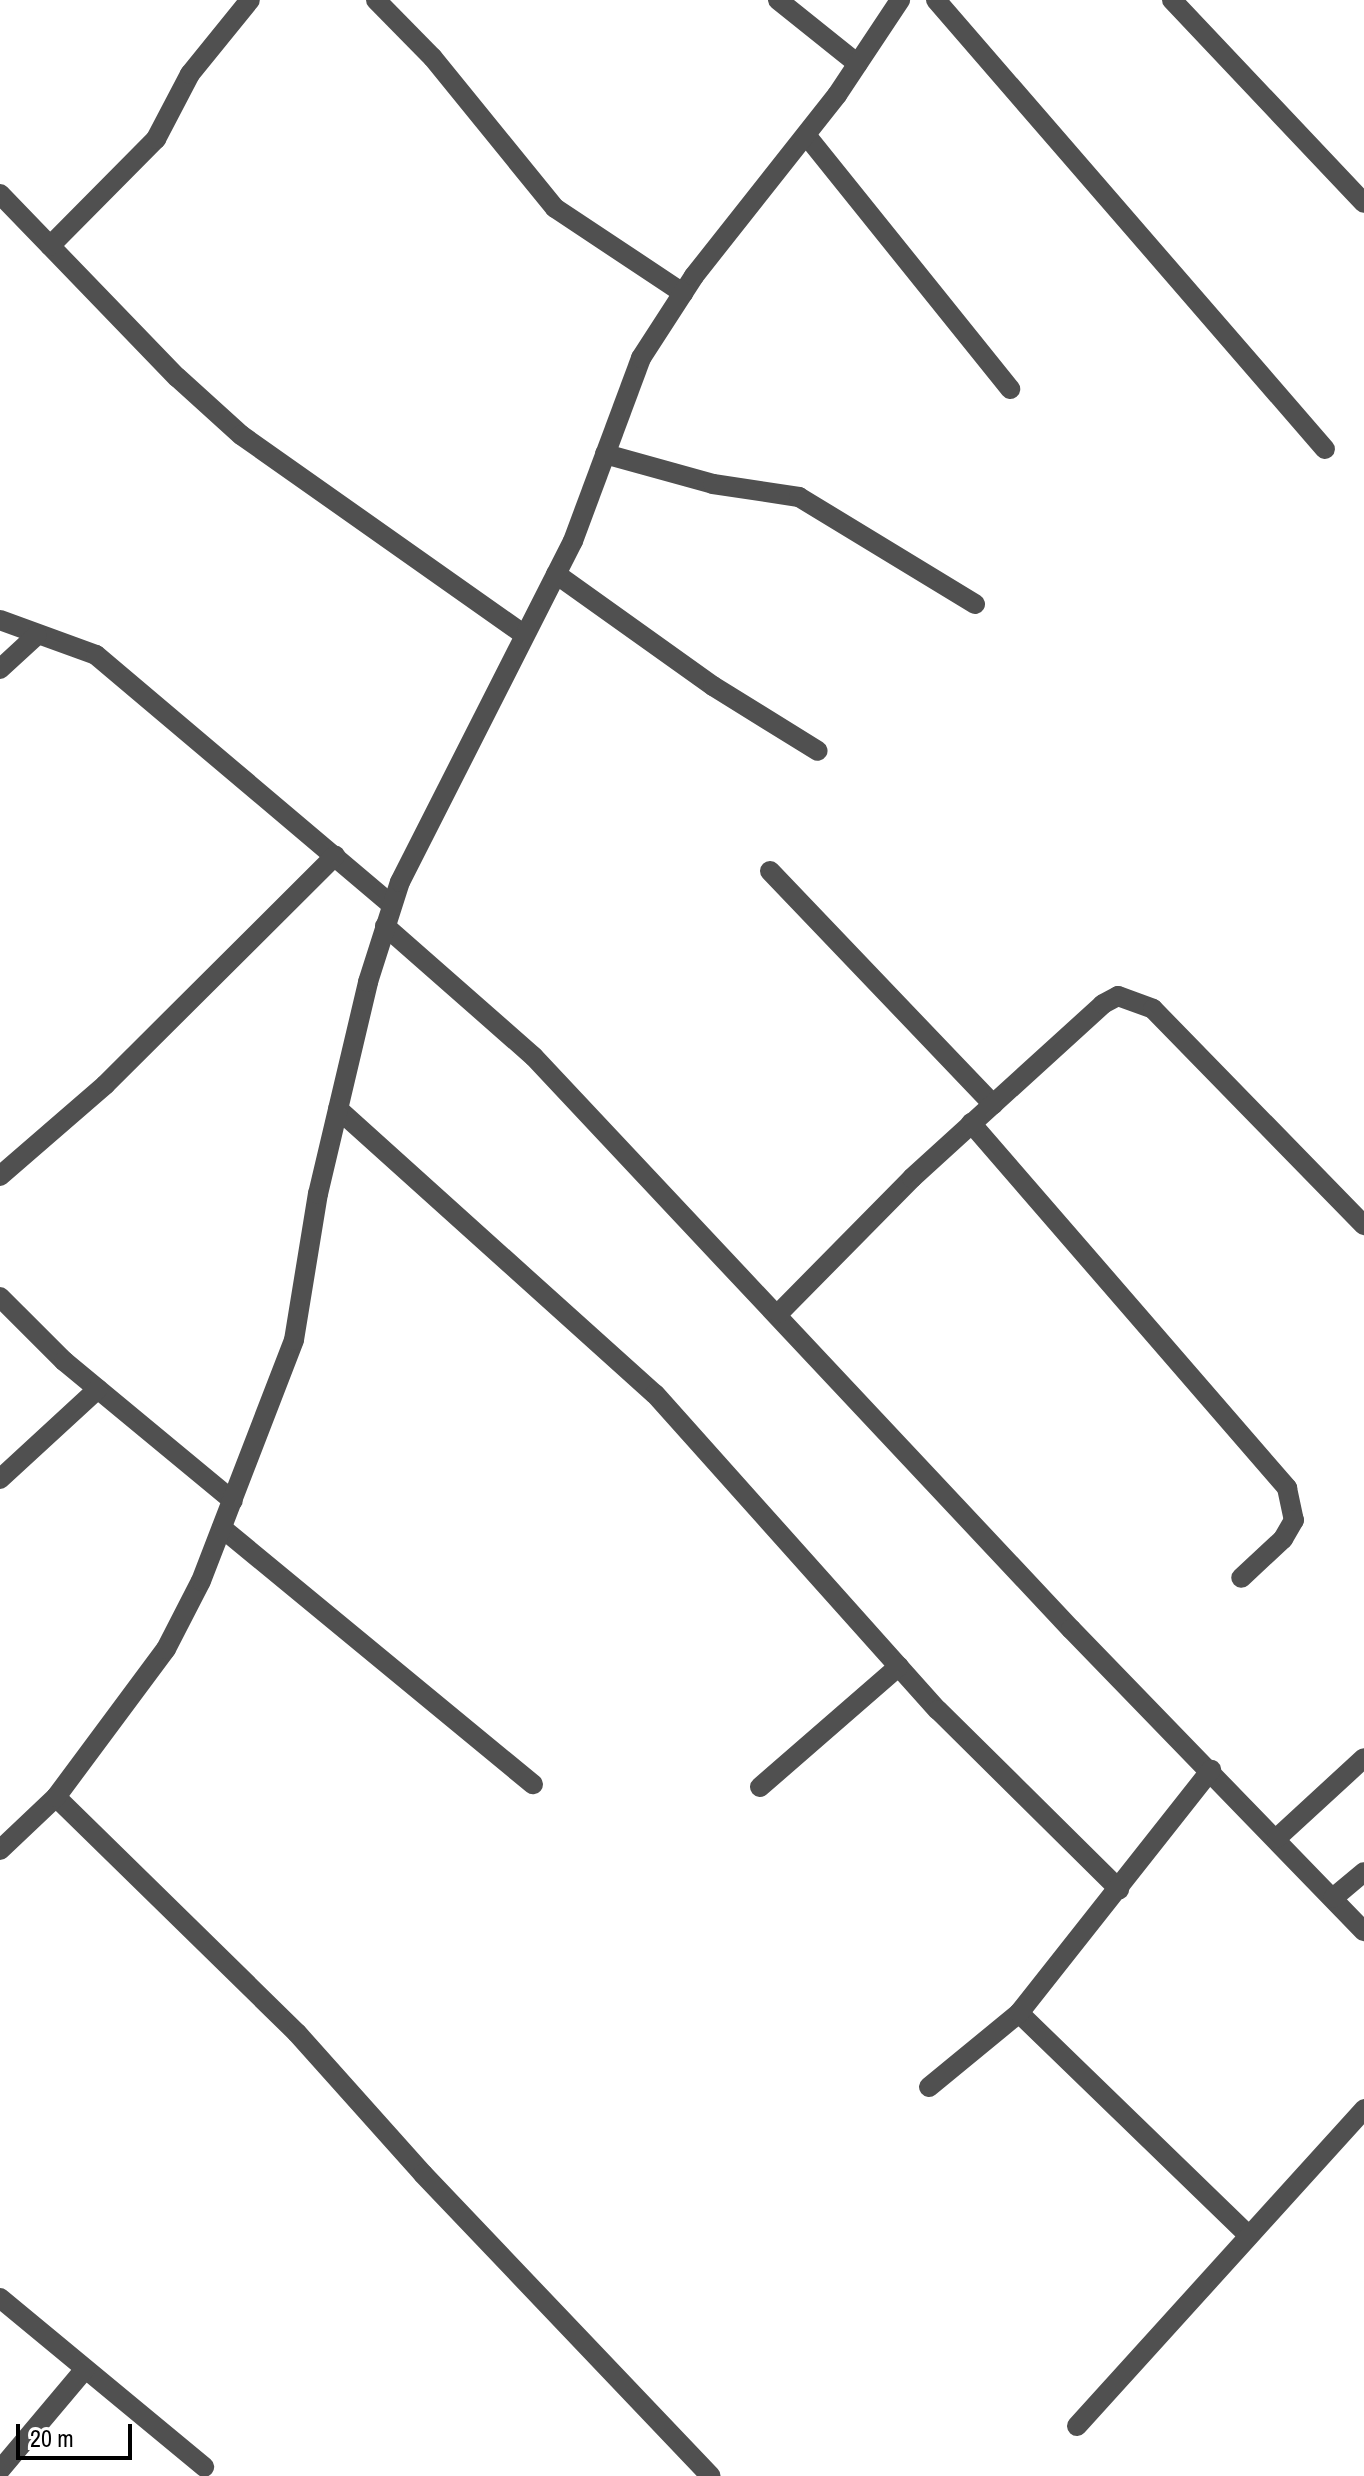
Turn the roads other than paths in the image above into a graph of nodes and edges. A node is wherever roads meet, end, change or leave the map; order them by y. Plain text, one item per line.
1 (250, 0) edge
2 (376, 0) edge
3 (778, 0) edge
4 (900, 0) edge
5 (936, 0) edge
6 (1172, 0) edge
7 (858, 64) junction
8 (806, 135) junction
9 (0, 194) edge
10 (1364, 203) edge
11 (50, 246) junction
12 (683, 293) junction
13 (1010, 389) dead end
14 (1325, 449) dead end
15 (605, 454) junction
16 (556, 574) junction
17 (975, 604) dead end
18 (0, 620) edge
19 (37, 635) junction
20 (524, 635) junction
21 (0, 669) edge
22 (818, 751) dead end
23 (335, 856) junction
24 (770, 871) dead end
25 (392, 905) junction
26 (385, 926) junction
27 (993, 1104) junction
28 (338, 1109) junction
29 (971, 1123) junction
30 (0, 1176) edge
31 (1364, 1225) edge
32 (0, 1297) edge
33 (779, 1313) junction
34 (98, 1389) junction
35 (0, 1479) edge
36 (233, 1501) junction
37 (222, 1528) junction
38 (1241, 1578) dead end
39 (899, 1666) junction
40 (1364, 1758) edge
41 (1211, 1770) junction
42 (533, 1784) dead end
43 (760, 1787) dead end
44 (56, 1797) junction
45 (1277, 1838) junction
46 (0, 1850) edge
47 (1364, 1872) edge
48 (1119, 1889) junction
49 (1333, 1898) junction
50 (1364, 1931) edge
51 (1019, 2013) junction
52 (929, 2087) dead end
53 (1364, 2109) edge
54 (1249, 2236) junction
55 (0, 2298) edge
56 (85, 2369) junction
57 (1077, 2426) dead end
58 (204, 2467) dead end
59 (0, 2470) edge
60 (711, 2476) edge

1 - 11 street
2 - 12 street
3 - 7 street
4 - 7 street
5 - 14 street
6 - 10 street
7 - 8 street
8 - 12 street
8 - 13 street
9 - 11 street
11 - 20 street
12 - 15 street
15 - 16 street
15 - 17 street
16 - 20 street
16 - 22 street
18 - 19 street
19 - 21 street
19 - 23 street
20 - 25 street
23 - 25 street
23 - 30 street
24 - 27 street
25 - 26 street
26 - 28 street
26 - 33 street
27 - 29 street
27 - 31 street
28 - 36 street
28 - 39 street
29 - 33 street
29 - 38 street
32 - 34 street
33 - 41 street
34 - 35 street
34 - 36 street
36 - 37 street
37 - 42 street
37 - 44 street
39 - 43 street
39 - 48 street
40 - 45 street
41 - 45 street
41 - 48 street
44 - 46 street
44 - 60 street
45 - 49 street
47 - 49 street
48 - 51 street
49 - 50 street
51 - 52 street
51 - 54 street
53 - 54 street
54 - 57 street
55 - 56 street
56 - 58 street
56 - 59 street

